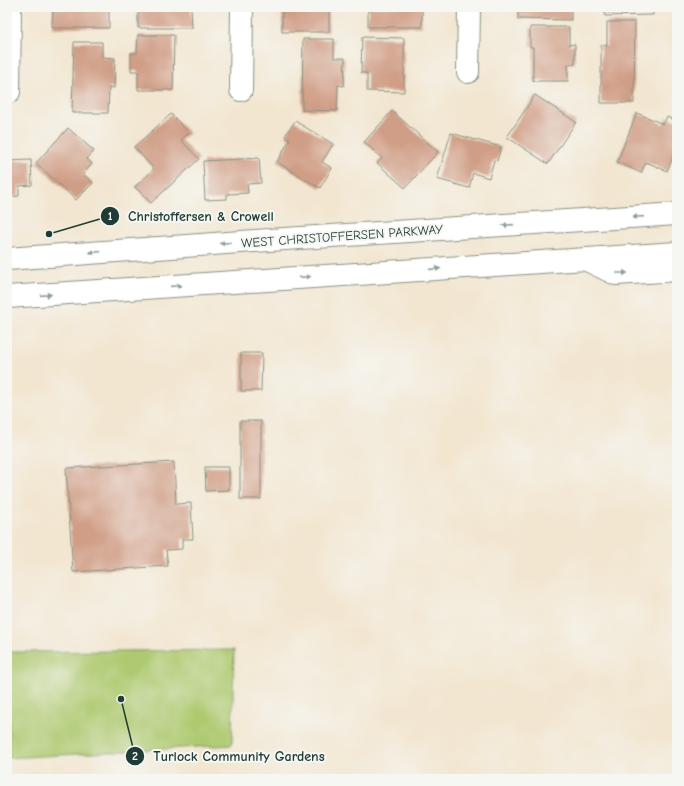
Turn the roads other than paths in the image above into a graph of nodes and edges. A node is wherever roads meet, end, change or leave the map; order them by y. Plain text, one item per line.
1 (10, 7) edge
2 (242, 7) edge
3 (469, 7) edge
4 (468, 72) dead end
5 (241, 90) dead end
6 (9, 92) dead end
7 (677, 214) edge
8 (677, 253) edge
9 (7, 259) edge
10 (586, 259) junction
11 (677, 270) edge
12 (7, 297) edge

1 - 6 street
2 - 5 street
3 - 4 street
7 -> 9 street, WEST CHRISTOFFERSEN PARKWAY
8 - 10 street
10 -> 11 street
12 -> 10 street

